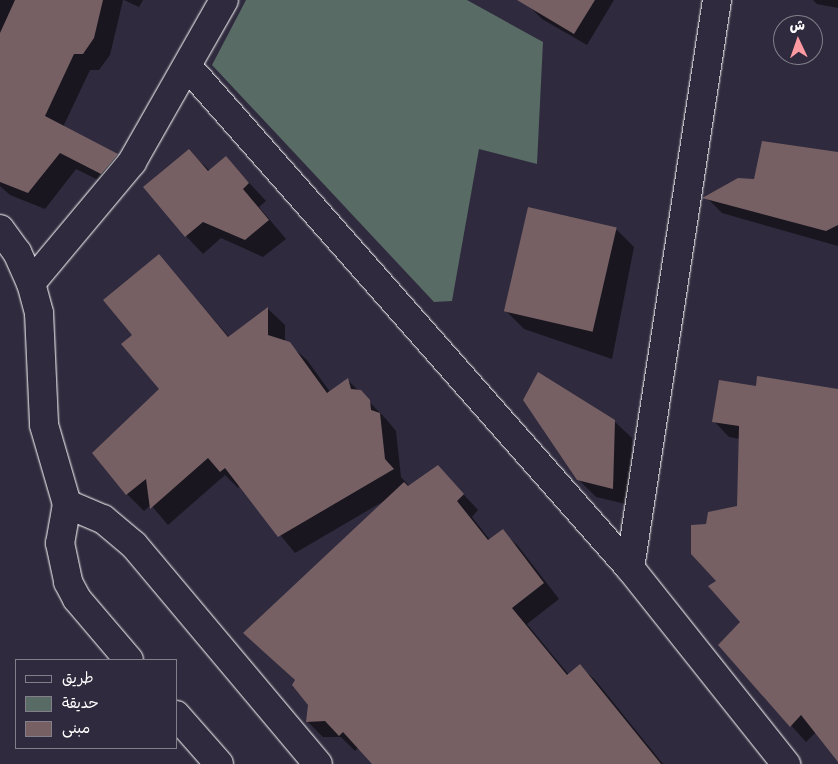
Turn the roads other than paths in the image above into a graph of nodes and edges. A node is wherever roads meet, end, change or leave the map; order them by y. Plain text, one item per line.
1 (224, 0) edge
2 (718, 0) edge
3 (188, 67) junction
4 (0, 229) edge
5 (31, 283) junction
6 (66, 504) junction
7 (630, 568) junction
8 (128, 659) edge
9 (178, 717) edge
10 (219, 764) edge
11 (318, 764) edge
12 (786, 764) edge

1 - 3 street
2 - 7 street
3 - 5 street
3 - 7 street
4 - 5 street
5 - 6 street
6 - 8 street
6 - 11 street
7 - 12 street
9 - 10 street

